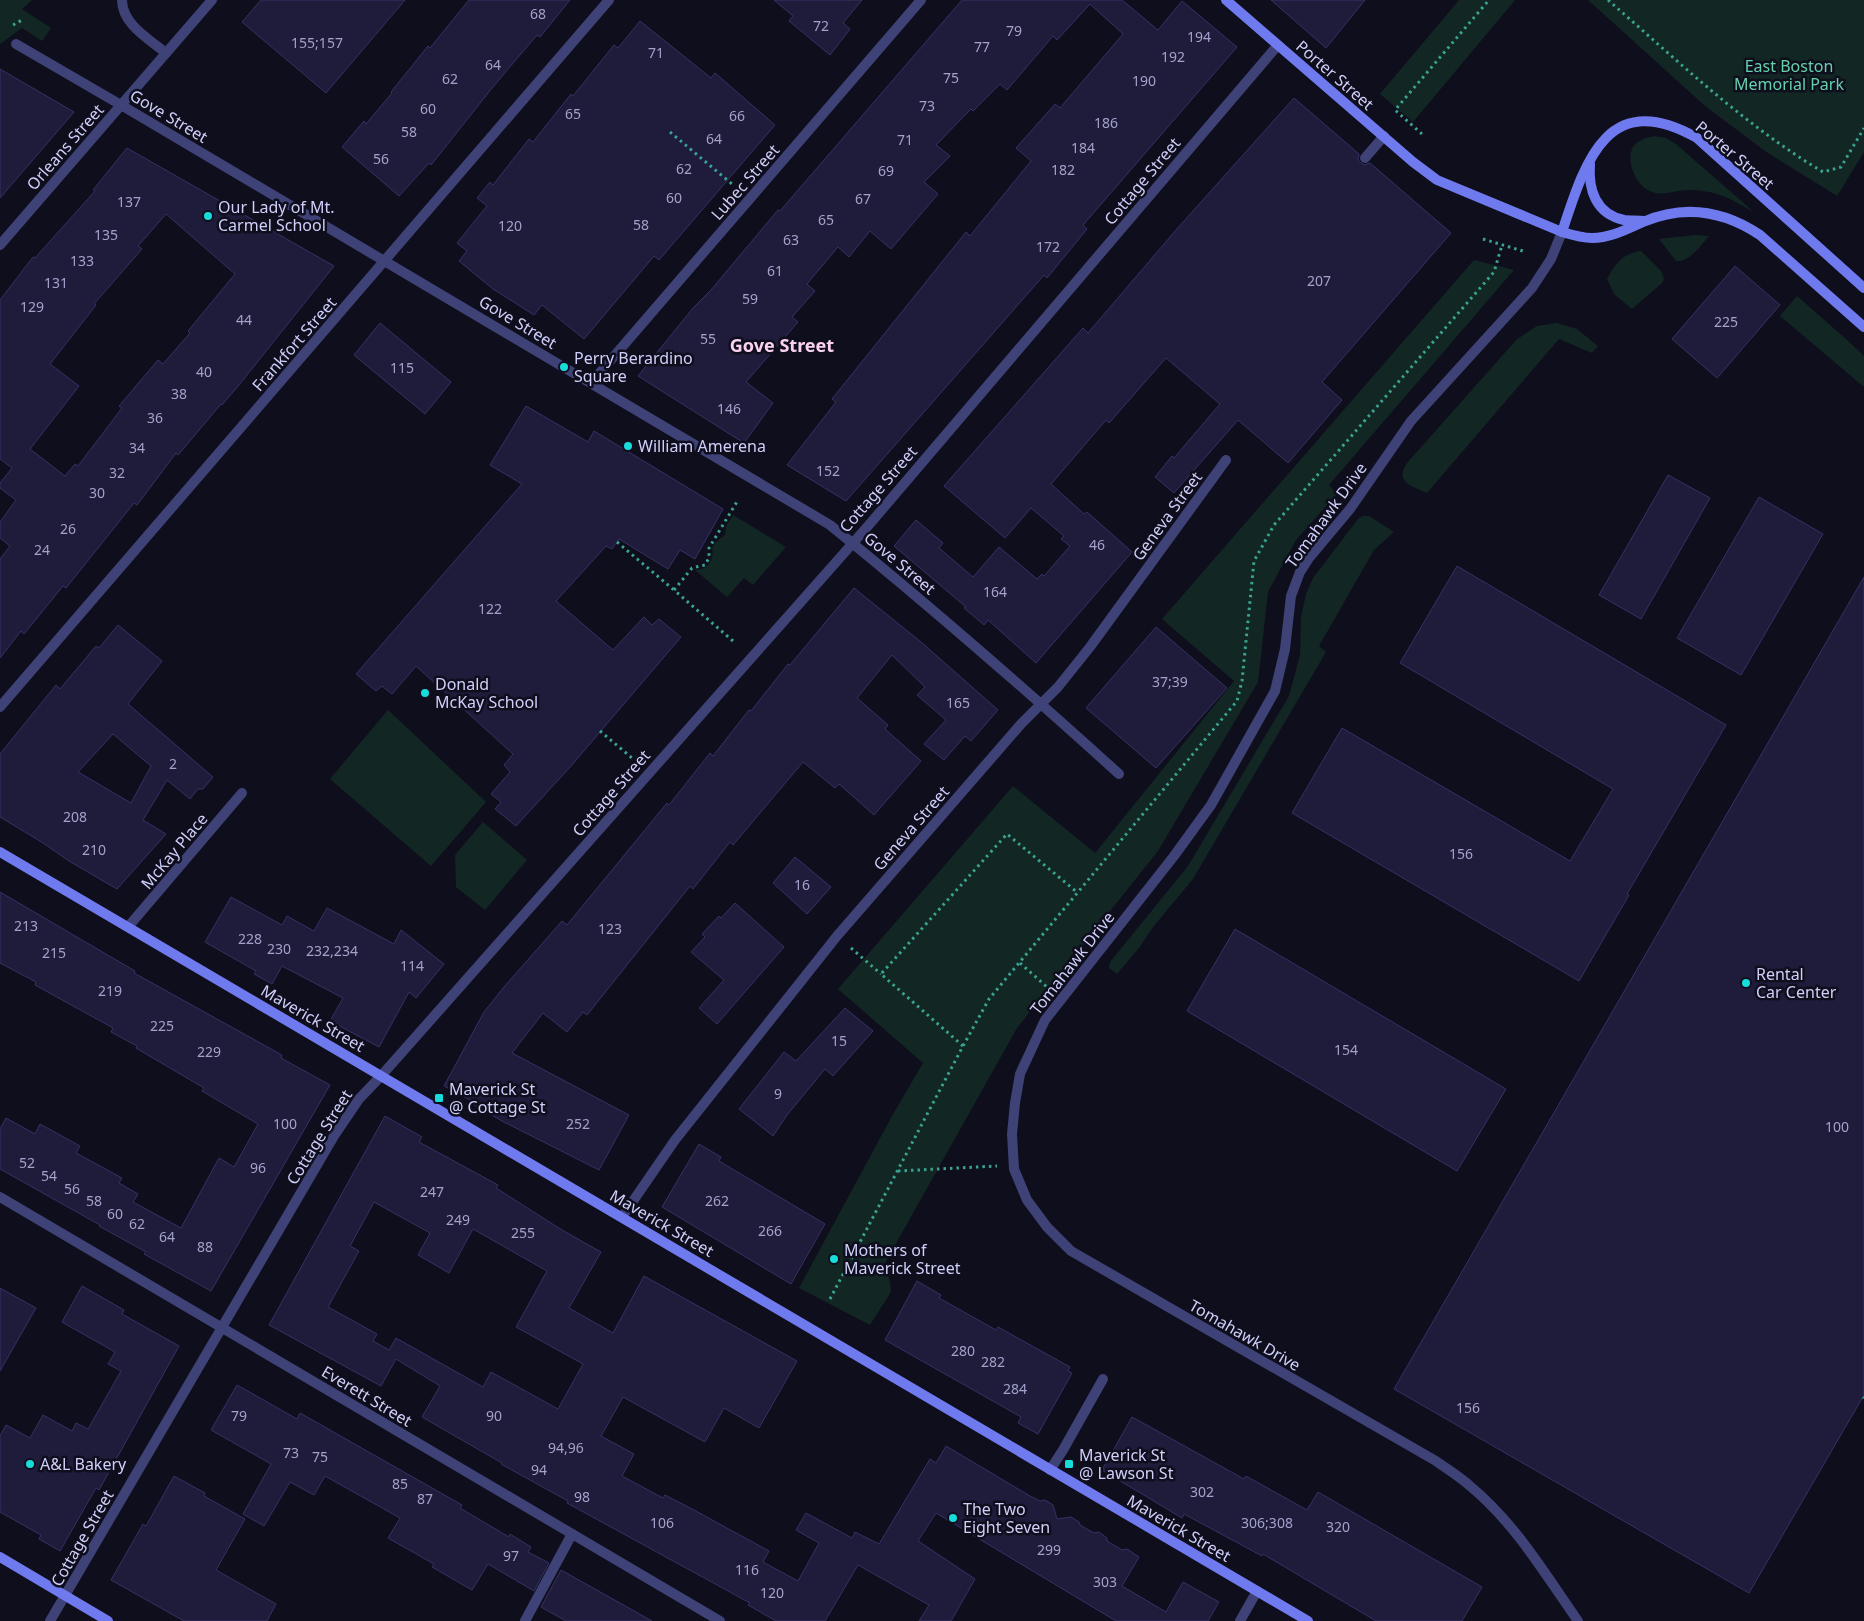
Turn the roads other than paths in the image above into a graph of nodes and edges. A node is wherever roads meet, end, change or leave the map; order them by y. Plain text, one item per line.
1 (122, 0) edge
2 (212, 0) edge
3 (609, 0) edge
4 (921, 0) edge
5 (1226, 0) edge
6 (16, 44) dead end
7 (1278, 45) junction
8 (166, 54) junction
9 (121, 105) junction
10 (1384, 136) junction
11 (1365, 158) dead end
12 (1591, 158) junction
13 (1646, 221) junction
14 (1562, 232) junction
15 (0, 245) edge
16 (384, 261) junction
17 (1864, 288) edge
18 (1864, 327) edge
19 (591, 383) junction
20 (1226, 460) dead end
21 (852, 542) junction
22 (1042, 704) junction
23 (0, 707) edge
24 (1119, 774) dead end
25 (242, 793) dead end
26 (0, 852) edge
27 (128, 928) junction
28 (381, 1076) junction
29 (0, 1197) edge
30 (622, 1218) junction
31 (222, 1328) junction
32 (1103, 1379) dead end
33 (1050, 1470) junction
34 (572, 1534) junction
35 (0, 1557) edge
36 (1257, 1591) junction
37 (65, 1596) junction
38 (50, 1621) edge
39 (108, 1621) edge
40 (525, 1621) edge
41 (720, 1621) edge
42 (1240, 1621) edge
43 (1308, 1621) edge
44 (1578, 1621) edge

1 - 8 street
2 - 8 street, Orleans Street
3 - 16 street, Frankfort Street
4 - 19 street, Lubec Street
5 - 7 main road, Porter Street
6 - 9 street, Gove Street
7 - 10 main road, Porter Street
7 - 21 street, Cottage Street
8 - 9 street, Orleans Street
9 - 15 street, Orleans Street
9 - 16 street, Gove Street
10 - 11 street
10 - 14 main road, Porter Street
12 - 13 main road
12 - 14 main road, Porter Street
12 - 17 main road, Porter Street
13 - 14 main road, Porter Street
13 - 18 main road, Porter Street
14 - 44 street, Tomahawk Drive
16 - 19 street, Gove Street
16 - 23 street, Frankfort Street
19 - 21 street, Gove Street
20 - 22 street, Geneva Street
21 - 22 street, Gove Street
21 - 28 street, Cottage Street
22 - 24 street, Gove Street
22 - 30 street, Geneva Street
25 - 27 street, McKay Place
26 - 27 main road, Maverick Street
27 - 28 main road, Maverick Street
28 - 30 main road, Maverick Street
28 - 31 street, Cottage Street
29 - 31 street, Everett Street
30 - 33 main road, Maverick Street
31 - 34 street, Everett Street
31 - 37 street, Cottage Street
32 - 33 street
33 - 36 main road, Maverick Street
34 - 40 street
34 - 41 street, Everett Street
35 - 37 main road
36 - 42 street
36 - 43 main road, Maverick Street
37 - 38 street, Cottage Street
37 - 39 main road

